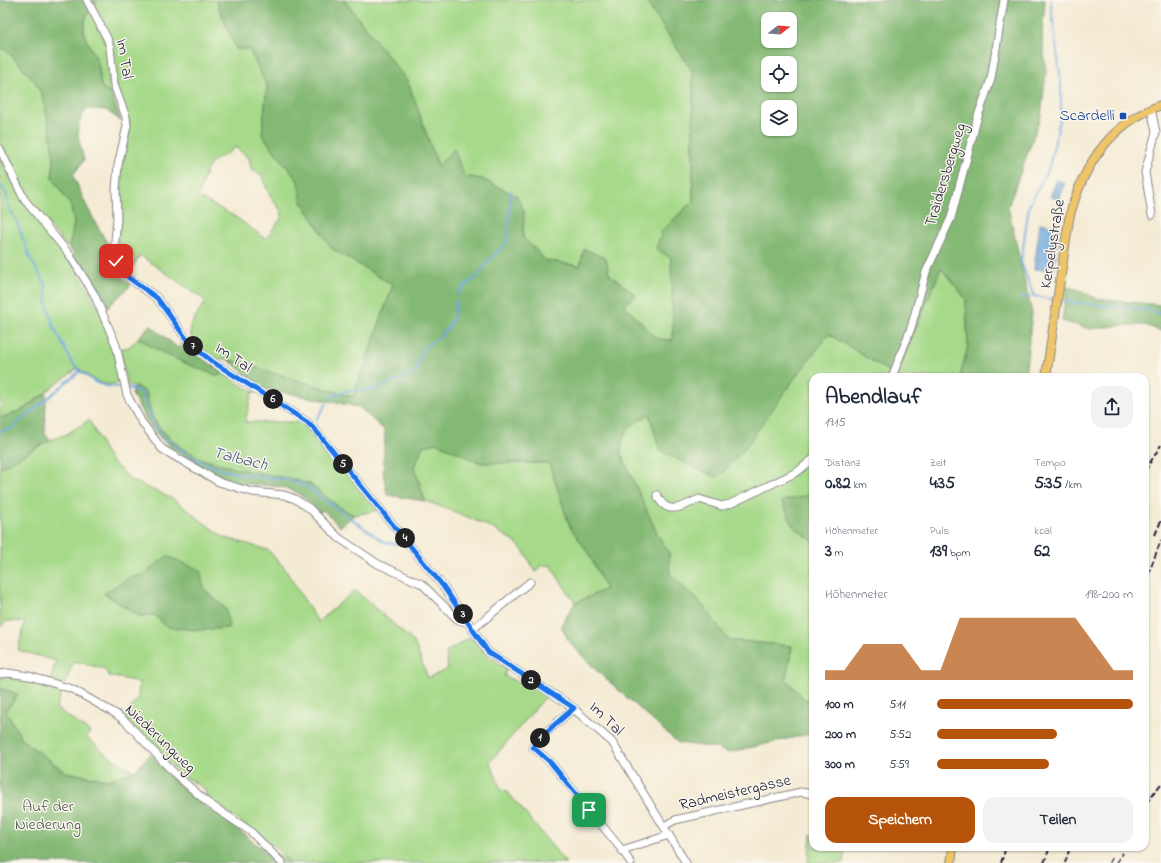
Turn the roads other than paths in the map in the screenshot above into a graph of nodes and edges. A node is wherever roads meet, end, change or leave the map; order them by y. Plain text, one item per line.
1 (86, 0) edge
2 (1004, 0) edge
3 (1161, 105) edge
4 (1151, 109) junction
5 (0, 149) edge
6 (1152, 215) dead end
7 (894, 373) edge
8 (1047, 373) edge
9 (809, 462) edge
10 (657, 495) dead end
11 (530, 582) dead end
12 (471, 626) junction
13 (0, 674) edge
14 (574, 708) junction
15 (809, 794) edge
16 (664, 826) junction
17 (669, 835) junction
18 (622, 850) junction
19 (952, 851) edge
20 (282, 863) edge
21 (631, 863) edge
22 (686, 863) edge
23 (951, 863) edge

1 - 12 street, Im Tal
2 - 7 street, Traidersbergweg
3 - 4 main road, Kerpelystraße
4 - 6 street
4 - 8 main road, Kerpelystraße
5 - 12 street, Im Tal
9 - 10 street
11 - 12 street
12 - 14 street, Im Tal
13 - 20 street, Niederungweg
14 - 16 street, Im Tal
14 - 18 street
15 - 16 street, Radmeistergasse
16 - 17 street, Im Tal
17 - 18 street
17 - 22 street, Im Tal
18 - 21 street
19 - 23 main road

